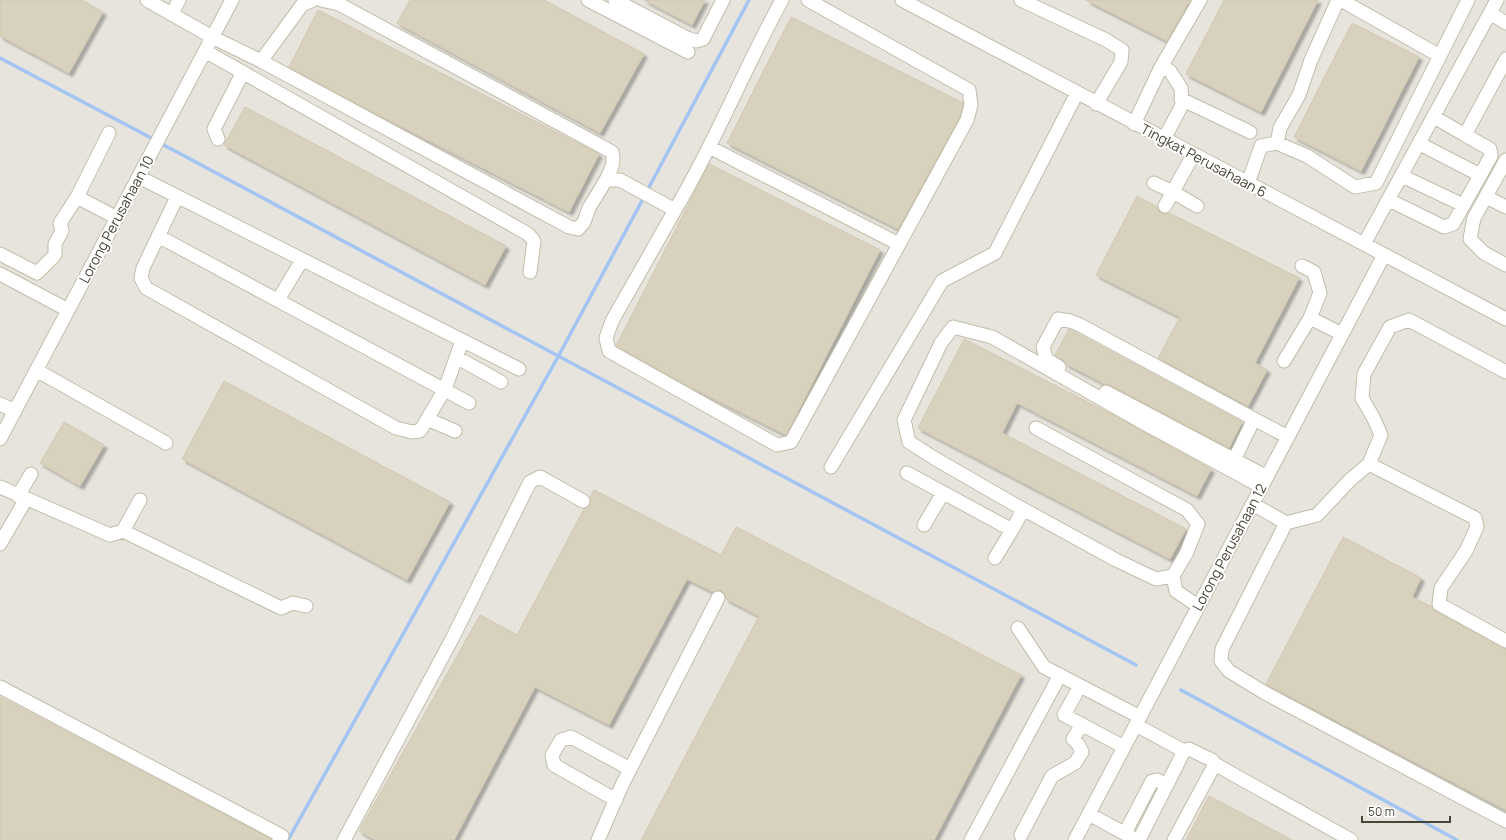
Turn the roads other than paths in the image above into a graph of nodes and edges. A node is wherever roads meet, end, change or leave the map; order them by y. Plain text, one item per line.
1 (148, 0) edge
2 (179, 0) edge
3 (232, 0) edge
4 (313, 0) edge
5 (320, 0) edge
6 (588, 0) edge
7 (615, 0) edge
8 (723, 0) edge
9 (782, 0) edge
10 (808, 0) edge
11 (902, 0) edge
12 (1021, 0) edge
13 (1200, 0) edge
14 (1339, 0) edge
15 (1468, 0) edge
16 (1498, 0) edge
17 (924, 5) edge
18 (1490, 13) junction
19 (172, 14) junction
20 (1506, 23) edge
21 (212, 37) junction
22 (205, 51) junction
23 (688, 52) dead end
24 (1440, 56) junction
25 (1506, 58) edge
26 (261, 61) junction
27 (1161, 67) junction
28 (244, 72) junction
29 (1077, 93) junction
30 (1181, 99) junction
31 (1096, 104) junction
32 (1434, 117) junction
33 (1134, 124) junction
34 (1250, 132) dead end
35 (109, 133) dead end
36 (1465, 135) junction
37 (218, 139) dead end
38 (1164, 139) junction
39 (1277, 143) junction
40 (1420, 144) junction
41 (709, 147) junction
42 (1193, 155) junction
43 (1506, 160) edge
44 (1480, 175) junction
45 (1402, 176) junction
46 (139, 177) junction
47 (606, 180) junction
48 (1154, 183) dead end
49 (1248, 183) junction
50 (1173, 192) junction
51 (76, 197) junction
52 (177, 197) junction
53 (1486, 197) junction
54 (1389, 200) junction
55 (1463, 205) junction
56 (1165, 206) dead end
57 (1197, 206) dead end
58 (1506, 207) edge
59 (674, 210) junction
60 (117, 218) junction
61 (158, 236) junction
62 (899, 244) junction
63 (1364, 244) junction
64 (0, 254) edge
65 (1384, 255) junction
66 (302, 260) junction
67 (1506, 265) edge
68 (1302, 266) dead end
69 (530, 272) dead end
70 (0, 274) edge
71 (278, 300) junction
72 (68, 310) junction
73 (1310, 318) junction
74 (1506, 319) edge
75 (1342, 334) junction
76 (462, 341) junction
77 (456, 357) junction
78 (1284, 361) dead end
79 (519, 369) dead end
80 (36, 370) junction
81 (1506, 372) edge
82 (501, 382) dead end
83 (445, 389) junction
84 (469, 403) dead end
85 (0, 404) edge
86 (14, 411) junction
87 (427, 419) junction
88 (1254, 419) junction
89 (1036, 428) dead end
90 (456, 431) dead end
91 (1288, 436) junction
92 (0, 439) edge
93 (166, 443) dead end
94 (1234, 460) junction
95 (1369, 464) junction
96 (831, 467) dead end
97 (907, 473) dead end
98 (31, 474) dead end
99 (1264, 482) junction
100 (0, 487) edge
101 (943, 493) junction
102 (22, 497) junction
103 (140, 500) dead end
104 (583, 501) dead end
105 (1253, 504) junction
106 (1023, 510) junction
107 (1286, 523) junction
108 (924, 525) dead end
109 (123, 530) junction
110 (1012, 530) junction
111 (0, 544) edge
112 (995, 558) dead end
113 (1173, 576) junction
114 (718, 598) dead end
115 (306, 606) dead end
116 (1198, 606) junction
117 (1018, 628) dead end
118 (1506, 641) edge
119 (1060, 675) junction
120 (1080, 686) junction
121 (0, 687) edge
122 (1138, 721) junction
123 (1082, 724) junction
124 (1124, 747) junction
125 (1184, 751) junction
126 (1215, 764) junction
127 (630, 769) junction
128 (1167, 785) junction
129 (616, 800) junction
130 (1089, 814) junction
131 (1506, 821) edge
132 (1125, 833) junction
133 (1021, 835) dead end
134 (279, 840) edge
135 (344, 840) edge
136 (598, 840) edge
137 (971, 840) edge
138 (1075, 840) edge
139 (1138, 840) edge
140 (1174, 840) edge
141 (1351, 840) edge

1 - 19 street
2 - 19 street
3 - 21 street, Lorong Perusahaan 10
4 - 26 street
5 - 47 street
6 - 23 street
7 - 8 street
9 - 41 street
10 - 62 street
11 - 17 street, Tingkat Perusahaan 6
12 - 31 street
13 - 27 street
14 - 24 street
14 - 39 street
15 - 24 street
16 - 18 street
17 - 29 street, Tingkat Perusahaan 6
18 - 20 street
18 - 32 street
19 - 21 street
21 - 22 street, Lorong Perusahaan 10
21 - 26 street
22 - 28 street
22 - 46 street, Lorong Perusahaan 10
24 - 39 street
25 - 36 street
26 - 47 street
27 - 30 street
27 - 33 street
28 - 37 street
28 - 69 street
29 - 31 street, Tingkat Perusahaan 6
29 - 96 street
30 - 34 street
30 - 38 street
31 - 33 street, Tingkat Perusahaan 6
32 - 36 street
32 - 40 street
33 - 38 street, Tingkat Perusahaan 6
35 - 51 street
36 - 44 street
38 - 42 street, Tingkat Perusahaan 6
39 - 49 street
40 - 44 street
40 - 45 street
41 - 59 street
41 - 62 street
42 - 49 street, Tingkat Perusahaan 6
42 - 50 street
43 - 53 street
44 - 55 street
45 - 54 street
45 - 55 street
46 - 52 street
46 - 60 street, Lorong Perusahaan 10
47 - 59 street
48 - 50 street
49 - 63 street, Tingkat Perusahaan 6
50 - 56 street
50 - 57 street
51 - 60 street
51 - 64 street
52 - 61 street
52 - 66 street
53 - 58 street
53 - 67 street
54 - 55 street
54 - 63 street
59 - 62 street
60 - 72 street, Lorong Perusahaan 10
61 - 71 street
61 - 87 street
63 - 65 street, Tingkat Perusahaan 6
65 - 74 street, Tingkat Perusahaan 6
65 - 75 street, Lorong Perusahaan 12
66 - 71 street
66 - 76 street
68 - 73 street
70 - 72 street
71 - 83 street
72 - 80 street, Lorong Perusahaan 10
73 - 75 street
73 - 78 street
75 - 91 street, Lorong Perusahaan 12
76 - 77 street
76 - 79 street
77 - 82 street
77 - 83 street
80 - 86 street, Lorong Perusahaan 10
80 - 93 street
81 - 95 street
83 - 84 street
83 - 87 street
85 - 86 street
86 - 92 street, Lorong Perusahaan 10
87 - 90 street
88 - 91 street
88 - 94 street
88 - 94 street
89 - 113 street
91 - 99 street, Lorong Perusahaan 12
94 - 99 street
95 - 107 street
95 - 118 street
97 - 101 street
98 - 102 street
99 - 105 street, Lorong Perusahaan 12
99 - 106 street
100 - 102 street
101 - 108 street
101 - 110 street
102 - 109 street
102 - 111 street
103 - 109 street
104 - 135 street
105 - 107 street
105 - 116 street, Lorong Perusahaan 12
106 - 110 street
106 - 113 street
107 - 131 street
109 - 115 street
110 - 112 street
113 - 116 street
114 - 127 street
116 - 122 street, Lorong Perusahaan 12
117 - 119 street
119 - 120 street
119 - 137 street
120 - 122 street
120 - 123 street
121 - 134 street
122 - 124 street, Lorong Perusahaan 12
122 - 125 street
123 - 124 street
123 - 133 street
124 - 130 street, Lorong Perusahaan 12
125 - 126 street
125 - 128 street
126 - 140 street
126 - 141 street
127 - 129 street
127 - 129 street
128 - 132 street
128 - 139 street
129 - 136 street
130 - 132 street
130 - 138 street, Lorong Perusahaan 12
132 - 139 street

